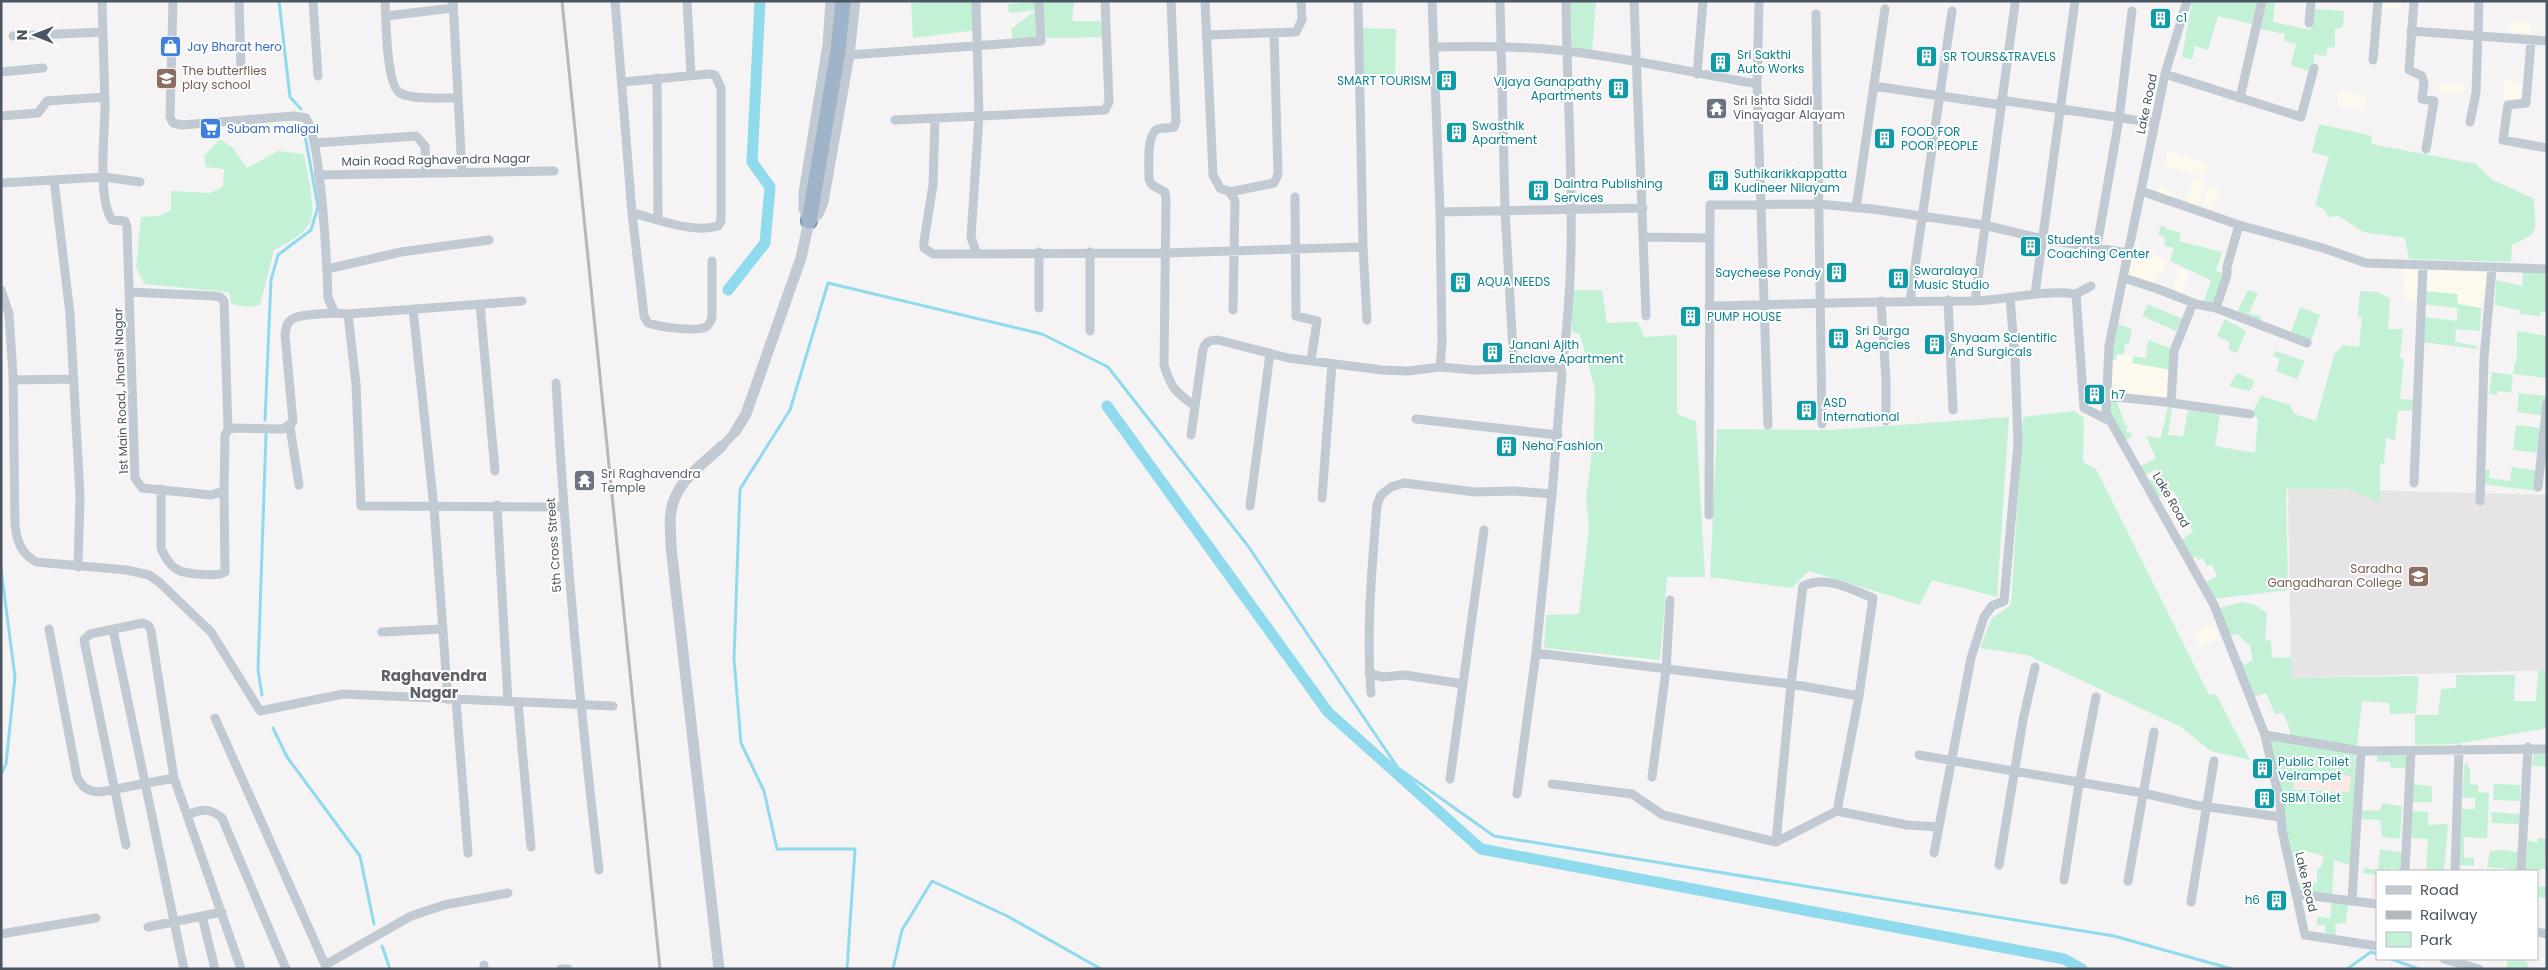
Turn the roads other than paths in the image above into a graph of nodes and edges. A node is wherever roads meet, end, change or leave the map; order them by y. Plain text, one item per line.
1 (102, 1) edge
2 (173, 1) edge
3 (239, 1) edge
4 (313, 1) edge
5 (385, 1) edge
6 (614, 1) edge
7 (687, 1) edge
8 (831, 1) edge
9 (843, 1) edge
10 (855, 1) edge
11 (976, 1) edge
12 (1039, 1) edge
13 (1105, 1) edge
14 (1171, 1) edge
15 (1205, 1) edge
16 (1301, 1) edge
17 (1358, 1) edge
18 (1432, 1) edge
19 (1500, 1) edge
20 (1566, 1) edge
21 (1634, 1) edge
22 (1703, 1) edge
23 (2075, 1) edge
24 (2187, 1) edge
25 (2262, 1) edge
26 (2312, 1) edge
27 (2378, 1) edge
28 (2414, 1) edge
29 (2479, 1) edge
30 (1759, 4) dead end
31 (2015, 4) dead end
32 (453, 5) edge
33 (1885, 9) dead end
34 (1952, 11) dead end
35 (2132, 11) dead end
36 (1816, 14) dead end
37 (386, 16) junction
38 (2309, 23) dead end
39 (2411, 31) junction
40 (103, 32) junction
41 (1274, 33) junction
42 (13, 36) dead end
43 (1208, 36) junction
44 (2476, 36) junction
45 (2531, 41) junction
46 (2547, 41) edge
47 (978, 46) junction
48 (1501, 46) junction
49 (1433, 47) junction
50 (1567, 51) junction
51 (848, 55) junction
52 (2373, 60) dead end
53 (1636, 61) junction
54 (43, 68) dead end
55 (2314, 68) dead end
56 (241, 69) dead end
57 (1, 72) edge
58 (1697, 74) junction
59 (2166, 74) junction
60 (691, 75) junction
61 (318, 76) dead end
62 (657, 78) junction
63 (623, 82) junction
64 (1757, 84) junction
65 (1874, 86) junction
66 (1939, 96) junction
67 (104, 97) junction
68 (458, 98) junction
69 (2240, 98) junction
70 (2001, 103) junction
71 (2060, 109) junction
72 (1, 116) edge
73 (979, 116) junction
74 (934, 118) junction
75 (2119, 119) junction
76 (895, 120) dead end
77 (2470, 122) dead end
78 (2155, 123) junction
79 (315, 143) junction
80 (2426, 148) dead end
81 (2547, 148) edge
82 (554, 171) dead end
83 (462, 172) junction
84 (426, 173) junction
85 (318, 175) junction
86 (104, 177) junction
87 (54, 180) junction
88 (140, 182) dead end
89 (1, 183) edge
90 (2141, 191) junction
91 (1230, 192) junction
92 (1294, 197) dead end
93 (1762, 204) junction
94 (1818, 204) junction
95 (1643, 208) junction
96 (1856, 208) junction
97 (1570, 209) junction
98 (1505, 210) junction
99 (1440, 212) junction
100 (632, 213) junction
101 (1920, 215) junction
102 (658, 219) junction
103 (809, 221) junction
104 (1984, 225) junction
105 (2239, 225) junction
106 (1644, 237) junction
107 (1710, 238) junction
108 (2043, 239) junction
109 (489, 240) dead end
110 (2096, 246) junction
111 (1363, 247) junction
112 (1296, 250) junction
113 (976, 252) junction
114 (1039, 252) junction
115 (1090, 252) junction
116 (1233, 252) junction
117 (1165, 253) junction
118 (2128, 253) junction
119 (712, 261) dead end
120 (2423, 264) junction
121 (2492, 268) junction
122 (327, 269) junction
123 (2547, 270) edge
124 (2124, 278) junction
125 (2092, 286) dead end
126 (1, 290) edge
127 (130, 292) junction
128 (2035, 294) junction
129 (2076, 294) junction
130 (2010, 298) junction
131 (1948, 300) junction
132 (522, 301) dead end
133 (1881, 301) junction
134 (1910, 301) junction
135 (1975, 301) junction
136 (2193, 303) junction
137 (480, 304) junction
138 (1820, 304) junction
139 (1765, 305) junction
140 (1708, 306) junction
141 (1039, 308) dead end
142 (2216, 308) junction
143 (413, 309) junction
144 (1233, 310) dead end
145 (335, 312) junction
146 (348, 314) junction
147 (1646, 316) dead end
148 (1367, 320) dead end
149 (1090, 331) dead end
150 (2307, 343) dead end
151 (1270, 352) junction
152 (1310, 360) junction
153 (1332, 364) junction
154 (1440, 367) junction
155 (1560, 367) junction
156 (1514, 369) junction
157 (74, 379) junction
158 (13, 380) junction
159 (556, 383) dead end
160 (2106, 396) junction
161 (2171, 403) junction
162 (2547, 403) edge
163 (1195, 406) junction
164 (1953, 410) dead end
165 (2250, 414) dead end
166 (1416, 419) dead end
167 (1886, 421) dead end
168 (2111, 421) junction
169 (1822, 424) dead end
170 (1768, 425) dead end
171 (290, 426) junction
172 (228, 430) junction
173 (735, 432) joint
174 (1190, 435) dead end
175 (1558, 435) junction
176 (722, 446) joint
177 (495, 471) dead end
178 (2414, 484) dead end
179 (299, 485) dead end
180 (2538, 487) dead end
181 (161, 489) junction
182 (224, 491) junction
183 (1552, 494) junction
184 (1322, 498) dead end
185 (2480, 501) dead end
186 (497, 505) junction
187 (1250, 506) dead end
188 (563, 507) junction
189 (434, 508) junction
190 (1709, 515) dead end
191 (1484, 530) dead end
192 (78, 567) junction
193 (1670, 600) dead end
194 (49, 629) dead end
195 (443, 629) junction
196 (113, 630) junction
197 (382, 632) dead end
198 (1536, 653) junction
199 (2034, 667) dead end
200 (1666, 670) junction
201 (1369, 672) junction
202 (1463, 684) junction
203 (1791, 684) junction
204 (1371, 694) dead end
205 (1859, 696) junction
206 (2096, 697) dead end
207 (452, 700) junction
208 (513, 703) junction
209 (580, 705) junction
210 (613, 706) dead end
211 (215, 718) dead end
212 (2154, 732) dead end
213 (2265, 736) junction
214 (2528, 747) junction
215 (2547, 748) edge
216 (2459, 749) junction
217 (2361, 751) junction
218 (2411, 751) junction
219 (1919, 755) dead end
220 (1951, 761) junction
221 (2214, 761) dead end
222 (2015, 773) junction
223 (1652, 777) dead end
224 (174, 778) junction
225 (1450, 779) dead end
226 (144, 784) junction
227 (1552, 784) dead end
228 (2078, 784) junction
229 (115, 791) junction
230 (2143, 793) junction
231 (1517, 794) dead end
232 (2205, 806) junction
233 (1838, 811) junction
234 (189, 814) junction
235 (2280, 817) junction
236 (1938, 827) junction
237 (1776, 842) junction
238 (126, 845) dead end
239 (531, 847) dead end
240 (468, 853) dead end
241 (1934, 853) dead end
242 (2000, 865) dead end
243 (599, 870) dead end
244 (2405, 870) edge
245 (2455, 870) edge
246 (2521, 870) edge
247 (2064, 880) dead end
248 (2128, 881) dead end
249 (508, 893) dead end
250 (2296, 894) junction
251 (2352, 901) junction
252 (2191, 902) dead end
253 (2376, 904) edge
254 (222, 912) junction
255 (202, 916) junction
256 (96, 918) dead end
257 (174, 922) junction
258 (148, 927) dead end
259 (1, 934) edge
260 (2376, 946) edge
261 (2448, 960) edge
262 (326, 967) edge
263 (184, 969) edge
264 (214, 969) edge
265 (241, 969) edge
266 (286, 969) edge
267 (561, 969) edge
268 (568, 969) edge
269 (719, 969) edge
270 (2479, 969) edge

1 - 40 street, 1st Main Road, Jhansi Nagar
2 - 79 street
3 - 56 street
4 - 61 street
5 - 37 street
6 - 63 street
7 - 60 street
8 - 103 street
9 - 103 highway
10 - 51 street
11 - 47 street
12 - 47 street
13 - 73 street
14 - 117 street
15 - 43 street
16 - 41 street
17 - 111 street
18 - 49 street
19 - 48 street
20 - 50 street
21 - 53 street
22 - 58 street
23 - 71 street
24 - 59 street, Lake Road
25 - 69 street
26 - 38 street
27 - 52 street
28 - 39 street
29 - 44 street
30 - 64 street
31 - 70 street
32 - 37 street
32 - 68 street
33 - 65 street
34 - 66 street
35 - 75 street
36 - 94 street
37 - 68 street
39 - 44 street
39 - 80 street
40 - 42 street
40 - 67 street, 1st Main Road, Jhansi Nagar
41 - 43 street
41 - 91 street
43 - 91 street
44 - 45 street
44 - 77 street
45 - 46 street
45 - 81 street
47 - 51 street
47 - 73 street
48 - 49 street
48 - 50 street
48 - 98 street
49 - 99 street
50 - 53 street
50 - 97 street
51 - 103 street
53 - 58 street
53 - 95 street
54 - 57 street
55 - 69 street
58 - 64 street
59 - 69 street
59 - 78 street, Lake Road
60 - 62 street
60 - 102 street
62 - 63 street
62 - 102 street
63 - 100 street
64 - 93 street
65 - 66 street
65 - 96 street
66 - 70 street
66 - 101 street
67 - 72 street
67 - 86 street, 1st Main Road, Jhansi Nagar
68 - 83 street
70 - 71 street
70 - 104 street
71 - 75 street
71 - 108 street
73 - 74 street
73 - 113 street
74 - 76 street
74 - 113 street
75 - 78 street
75 - 110 street
78 - 90 street, Lake Road
79 - 84 street
79 - 85 street
82 - 83 street, Main Road Raghavendra Nagar
83 - 84 street, Main Road Raghavendra Nagar
84 - 85 street, Main Road Raghavendra Nagar
85 - 122 street
86 - 87 street
86 - 88 street
86 - 127 street, 1st Main Road, Jhansi Nagar
87 - 89 street
87 - 157 street
90 - 105 street
90 - 118 street, Lake Road
91 - 116 street
92 - 112 street
93 - 94 street
93 - 107 street
93 - 139 street
94 - 96 street
94 - 138 street
95 - 97 street
95 - 106 street
96 - 101 street
97 - 98 street
97 - 155 street
98 - 99 street
98 - 156 street
99 - 154 street
100 - 102 street
100 - 119 street
101 - 104 street
101 - 134 street
103 - 173 street
104 - 108 street
104 - 135 street
105 - 120 street
105 - 142 street
106 - 107 street
106 - 147 street
107 - 140 street
108 - 110 street
108 - 128 street
109 - 122 street
110 - 118 street
111 - 112 street
111 - 148 street
112 - 116 street
112 - 152 street
113 - 114 street
114 - 115 street
114 - 141 street
115 - 117 street
115 - 149 street
116 - 117 street
116 - 144 street
117 - 163 street
118 - 124 street, Lake Road
120 - 121 street
120 - 178 street
121 - 123 street
121 - 185 street
122 - 145 street
124 - 136 street
124 - 160 street, Lake Road
125 - 129 street
126 - 158 street
127 - 172 street
127 - 181 street, 1st Main Road, Jhansi Nagar
128 - 129 street
128 - 130 street
129 - 168 street
130 - 135 street
130 - 220 street
131 - 134 street
131 - 135 street
131 - 164 street
132 - 137 street
133 - 134 street
133 - 138 street
133 - 167 street
136 - 142 street
136 - 161 street
137 - 143 street
137 - 177 street
138 - 139 street
138 - 169 street
139 - 140 street
139 - 170 street
140 - 190 street
142 - 150 street
143 - 146 street
143 - 189 street
145 - 146 street
145 - 171 street
146 - 189 street
151 - 152 street
151 - 163 street
151 - 187 street
152 - 153 street
153 - 154 street
153 - 184 street
154 - 156 street
155 - 156 street
155 - 175 street
157 - 158 street
157 - 192 street
158 - 192 street
159 - 188 street, 5th Cross Street
160 - 161 street
160 - 168 street, Lake Road
161 - 165 street
162 - 180 street
163 - 174 street
166 - 175 street
168 - 213 street, Lake Road
171 - 172 street
171 - 179 street
172 - 182 street
173 - 176 street
175 - 183 street
176 - 269 street
181 - 182 street, 1st Main Road, Jhansi Nagar
181 - 182 street
183 - 198 street
183 - 201 street
186 - 188 street
186 - 189 street
186 - 208 street
188 - 209 street, 5th Cross Street
189 - 195 street
191 - 202 street
192 - 207 street
193 - 200 street
194 - 229 street
195 - 197 street
195 - 207 street
196 - 224 street
196 - 226 street
196 - 229 street
198 - 200 street
198 - 231 street
199 - 222 street
200 - 203 street
200 - 223 street
201 - 202 street
201 - 204 street
202 - 225 street
203 - 205 street
203 - 205 street
203 - 237 street
205 - 233 street
206 - 228 street
207 - 208 street
207 - 240 street
208 - 209 street
208 - 239 street
209 - 210 street
209 - 243 street, 5th Cross Street
211 - 262 street
212 - 230 street
213 - 217 street
213 - 235 street, Lake Road
214 - 215 street
214 - 216 street
214 - 246 street
216 - 218 street
216 - 245 street
217 - 218 street
217 - 251 street
218 - 244 street
219 - 220 street
220 - 222 street
220 - 236 street
221 - 232 street
222 - 228 street
222 - 242 street
224 - 226 street
224 - 234 street
226 - 229 street
226 - 257 street
227 - 237 street
228 - 230 street
228 - 247 street
229 - 238 street
230 - 232 street
230 - 248 street
232 - 235 street
232 - 252 street
233 - 236 street
233 - 237 street
234 - 254 street
234 - 266 street
235 - 250 street, Lake Road
236 - 241 street
249 - 262 street
250 - 251 street
250 - 260 street, Lake Road
251 - 253 street
254 - 255 street
254 - 265 street
255 - 257 street
255 - 264 street
256 - 259 street
257 - 258 street
257 - 263 street
261 - 270 street
267 - 268 street

